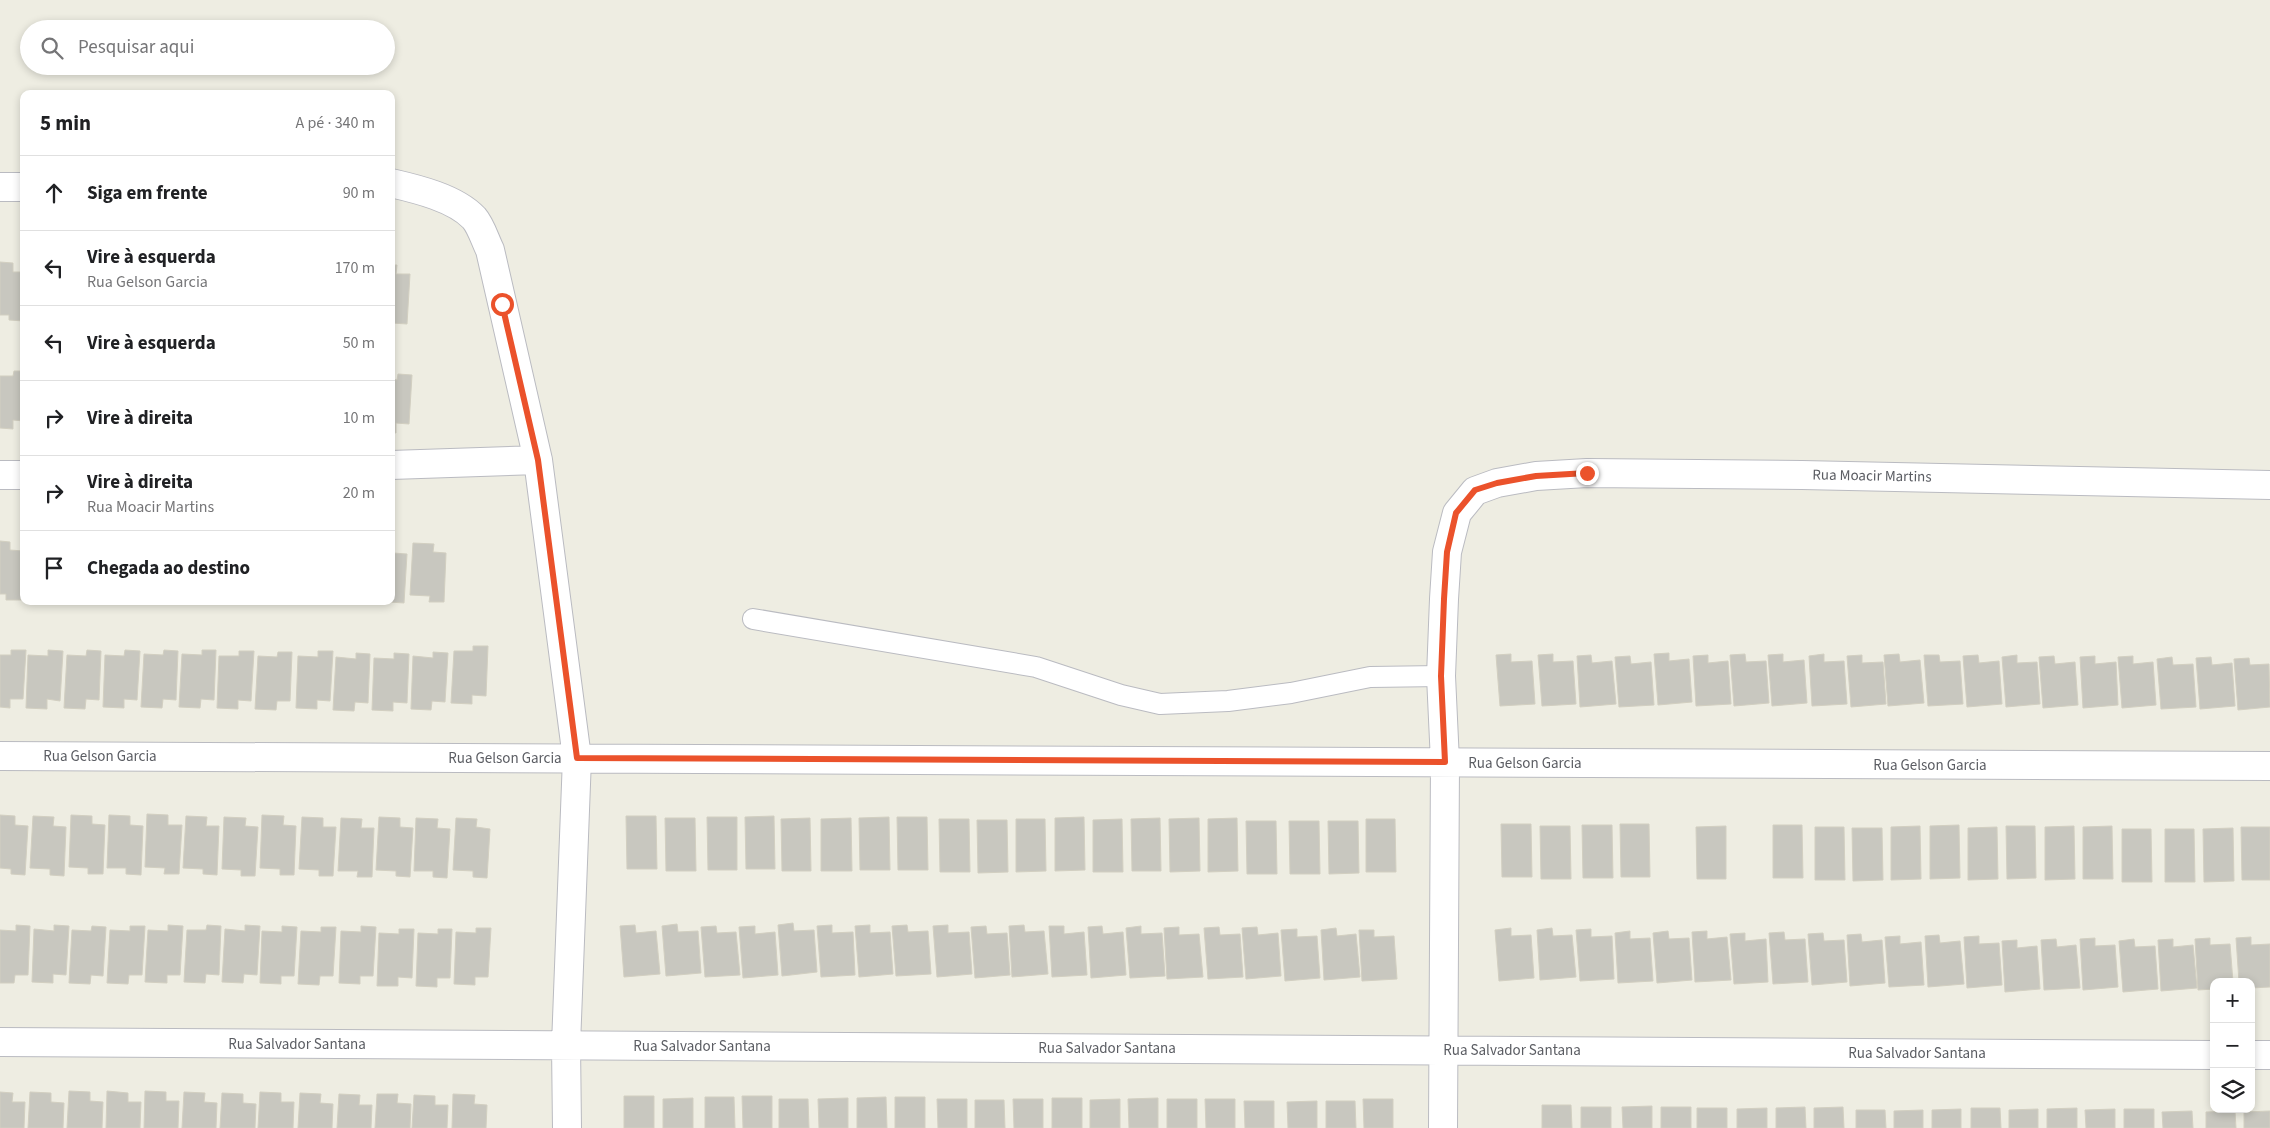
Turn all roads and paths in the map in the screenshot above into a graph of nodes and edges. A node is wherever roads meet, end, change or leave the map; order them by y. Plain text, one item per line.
1 (395, 185) edge
2 (0, 187) edge
3 (20, 187) edge
4 (538, 460) junction
5 (395, 465) edge
6 (0, 475) edge
7 (20, 475) edge
8 (2270, 485) edge
9 (753, 619) dead end
10 (1441, 676) junction
11 (0, 756) edge
12 (577, 758) junction
13 (1445, 762) junction
14 (2270, 766) edge
15 (0, 1042) edge
16 (566, 1045) junction
17 (1443, 1050) junction
18 (2210, 1055) edge
19 (2255, 1055) edge
20 (2270, 1055) edge
21 (567, 1128) edge
22 (1443, 1128) edge

1 - 4 street
2 - 3 street
4 - 5 street
4 - 12 street
6 - 7 street
8 - 10 street, Rua Moacir Martins
9 - 10 lane
10 - 13 street
11 - 12 street, Rua Gelson Garcia
12 - 13 street, Rua Gelson Garcia
12 - 16 street
13 - 14 street, Rua Gelson Garcia
13 - 17 street
15 - 16 street, Rua Salvador Santana
16 - 17 street, Rua Salvador Santana
16 - 21 street
17 - 18 street, Rua Salvador Santana
17 - 22 street
19 - 20 street

